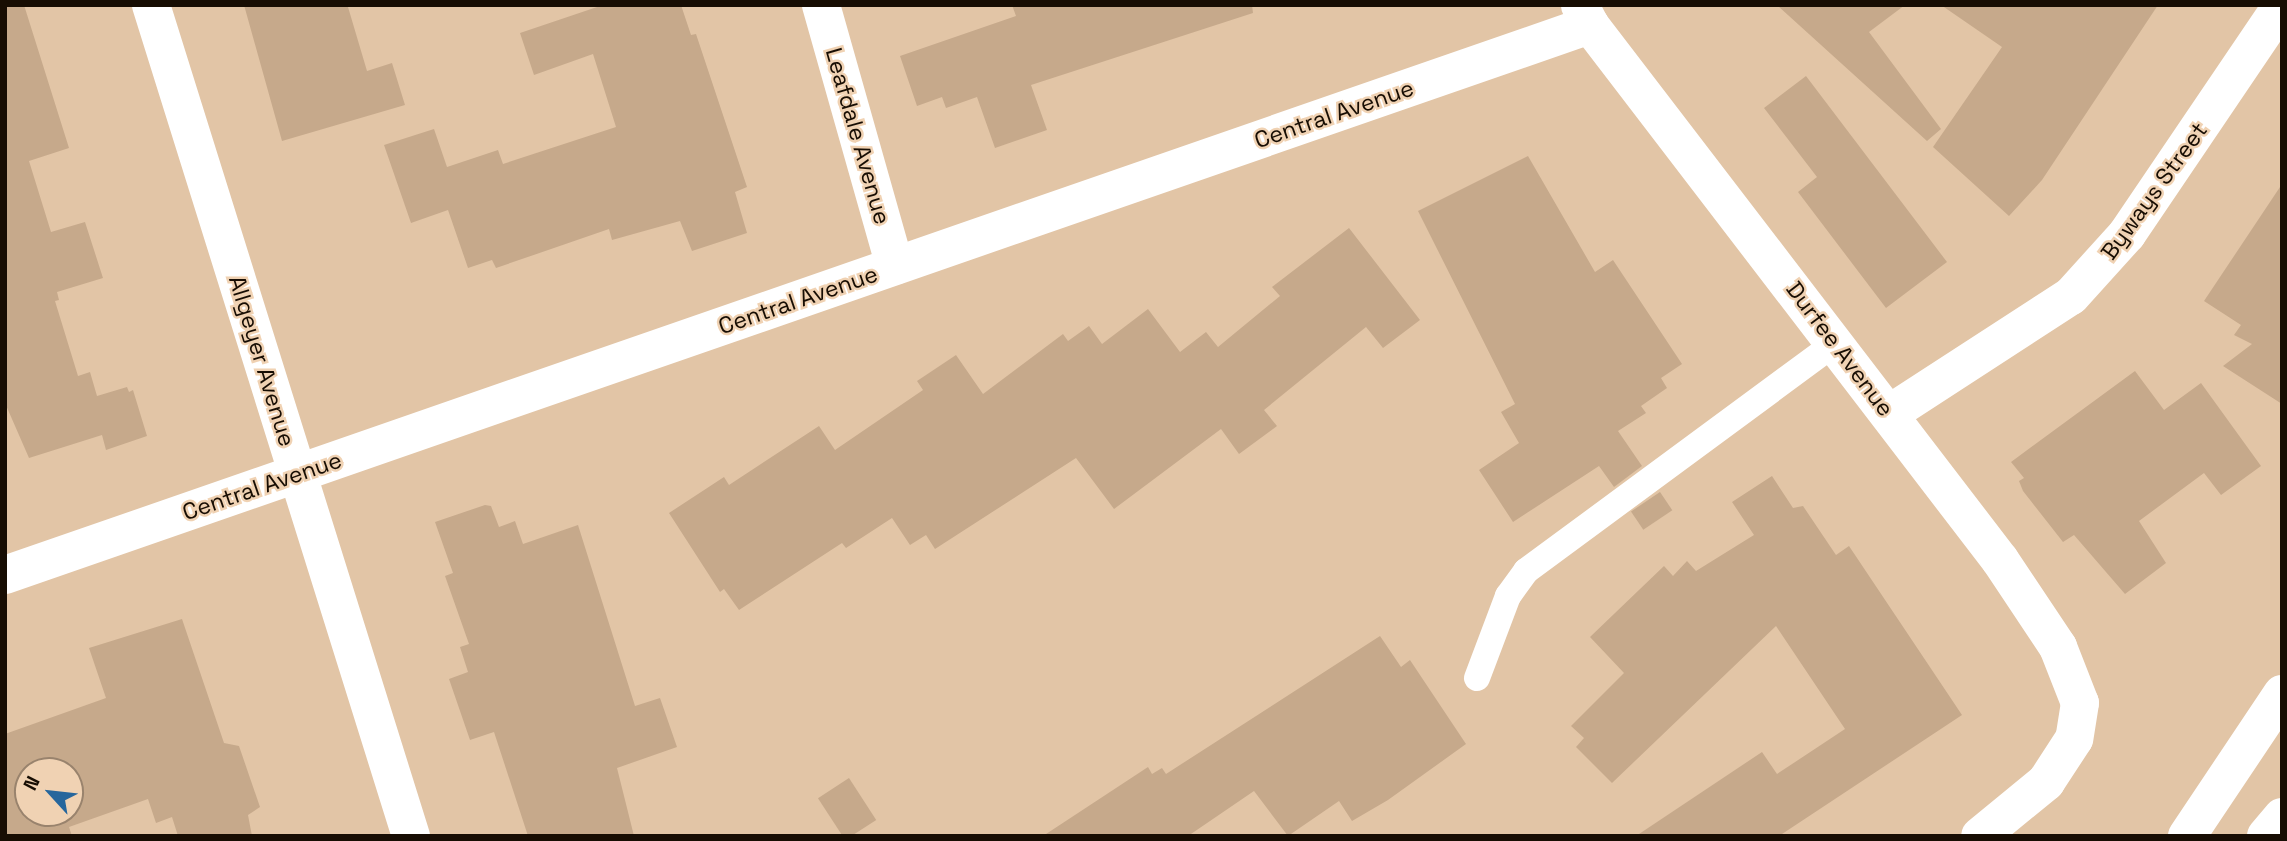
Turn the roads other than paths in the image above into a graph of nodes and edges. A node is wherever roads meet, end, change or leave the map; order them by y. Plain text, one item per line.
1 (151, 5) edge
2 (821, 5) edge
3 (2282, 5) edge
4 (1586, 15) edge
5 (895, 267) junction
6 (1835, 343) junction
7 (1889, 414) junction
8 (297, 474) junction
9 (5, 575) edge
10 (1478, 678) dead end
11 (2282, 694) edge
12 (2282, 817) edge
13 (411, 836) edge
14 (1980, 836) edge
15 (2187, 836) edge
16 (2266, 836) edge

1 - 8 main road, Allgeyer Avenue
2 - 5 main road, Leafdale Avenue
3 - 7 main road, Byways Street
4 - 5 main road, Central Avenue
4 - 6 main road, Durfee Avenue
5 - 8 main road, Central Avenue
6 - 7 main road, Durfee Avenue
6 - 10 lane
7 - 14 main road, Durfee Avenue
8 - 9 main road, Central Avenue
8 - 13 main road, Allgeyer Avenue
11 - 15 main road
12 - 16 main road

